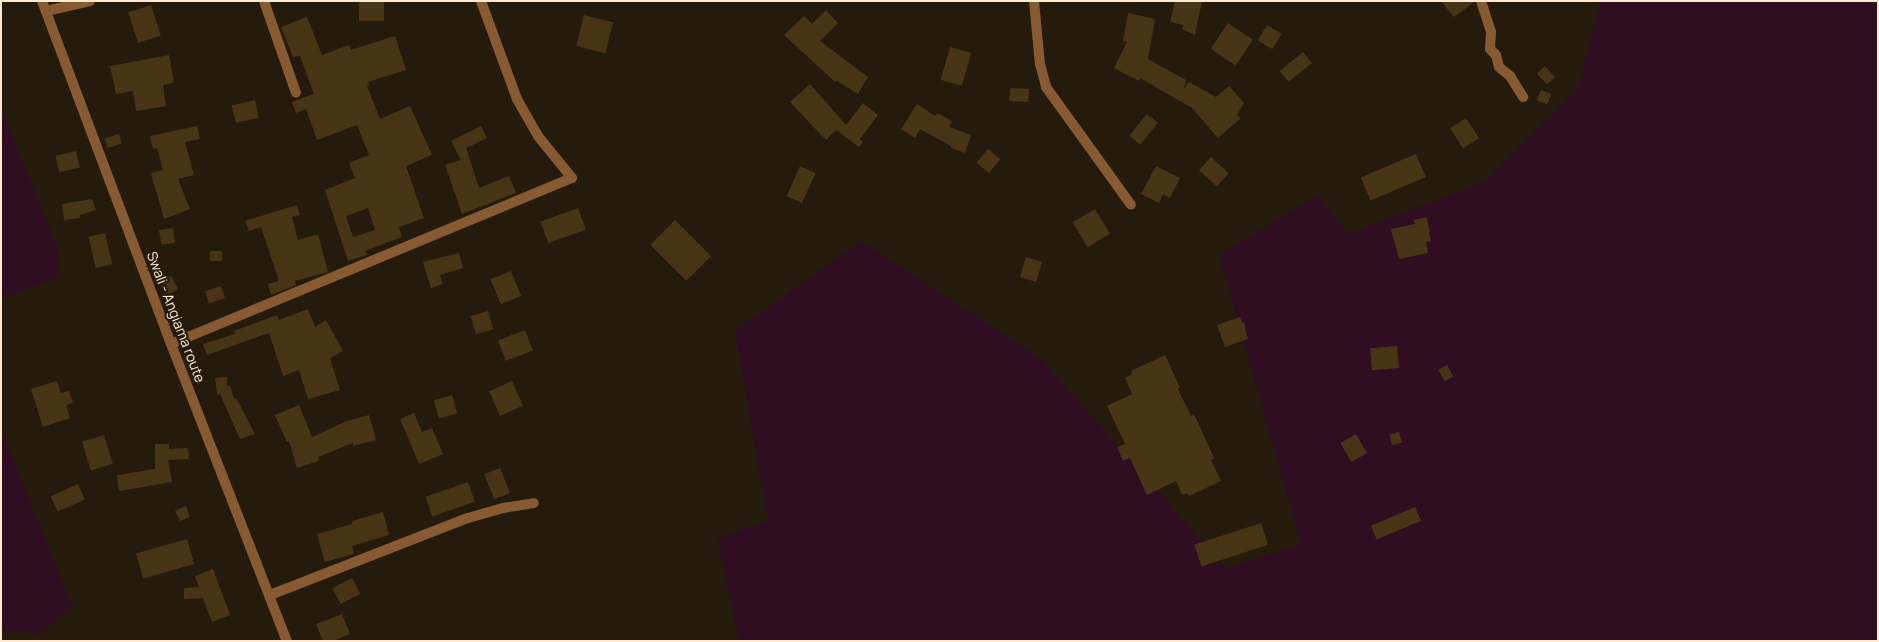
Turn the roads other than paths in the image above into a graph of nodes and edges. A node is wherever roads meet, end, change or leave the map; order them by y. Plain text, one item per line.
1 (90, 1) edge
2 (264, 1) edge
3 (481, 1) edge
4 (1034, 1) edge
5 (1482, 1) edge
6 (44, 6) edge
7 (296, 92) dead end
8 (1523, 97) dead end
9 (1131, 205) dead end
10 (170, 344) junction
11 (534, 503) dead end
12 (270, 595) junction
13 (287, 641) edge

1 - 6 street
2 - 7 street
3 - 10 street
4 - 9 street
5 - 8 street
6 - 10 street, Swali - Angiama route
10 - 12 street, Swali - Angiama route
11 - 12 street
12 - 13 street, Swali - Angiama route

